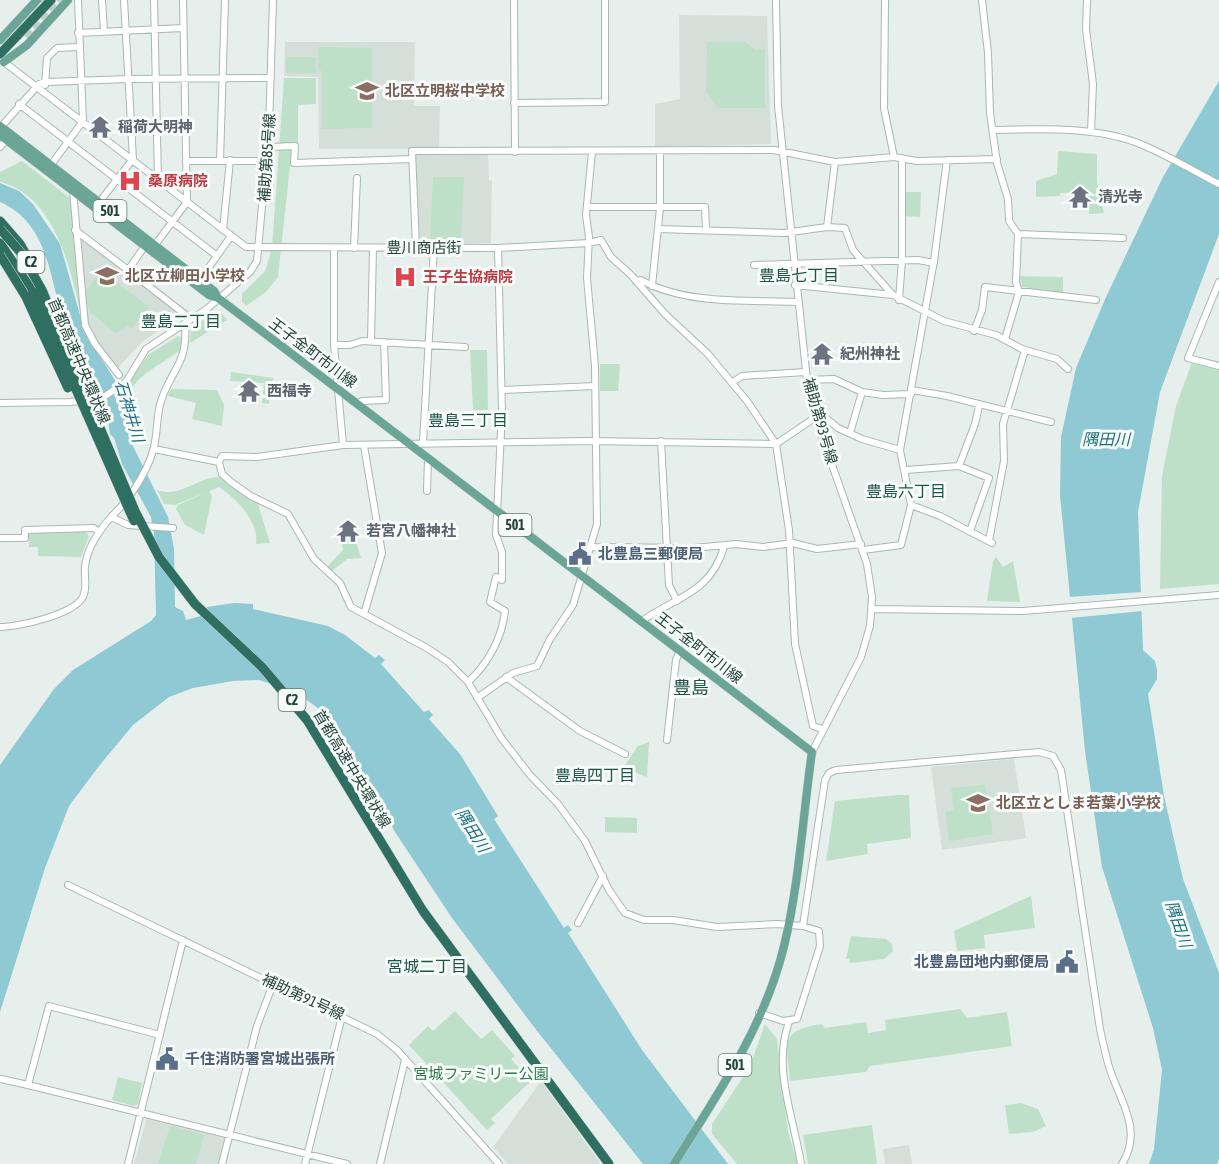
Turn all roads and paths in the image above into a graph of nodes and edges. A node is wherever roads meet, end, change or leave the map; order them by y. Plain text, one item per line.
1 (49, 0) edge
2 (68, 0) edge
3 (78, 0) edge
4 (102, 0) edge
5 (124, 0) edge
6 (154, 0) edge
7 (183, 0) edge
8 (225, 0) edge
9 (273, 0) edge
10 (514, 0) edge
11 (604, 0) edge
12 (776, 0) edge
13 (885, 0) edge
14 (982, 0) edge
15 (1087, 0) edge
16 (33, 2) edge
17 (16, 28) tunnel mouth
18 (183, 28) junction
19 (154, 29) junction
20 (125, 30) junction
21 (104, 32) junction
22 (78, 33) junction
23 (27, 38) tunnel mouth
24 (0, 40) edge
25 (0, 45) edge
26 (79, 47) junction
27 (1, 58) edge
28 (155, 78) junction
29 (184, 78) junction
30 (223, 78) junction
31 (271, 78) junction
32 (128, 79) junction
33 (81, 80) junction
34 (46, 82) junction
35 (40, 89) junction
36 (514, 103) junction
37 (20, 104) junction
38 (83, 121) junction
39 (0, 126) edge
40 (994, 130) junction
41 (1091, 132) junction
42 (4, 137) edge
43 (68, 142) junction
44 (0, 147) edge
45 (268, 147) junction
46 (660, 151) junction
47 (782, 151) junction
48 (515, 152) junction
49 (592, 152) junction
50 (894, 156) junction
51 (902, 158) junction
52 (133, 159) junction
53 (412, 159) junction
54 (997, 159) junction
55 (220, 160) junction
56 (230, 160) junction
57 (267, 160) junction
58 (947, 160) junction
59 (186, 161) junction
60 (357, 162) junction
61 (834, 162) junction
62 (51, 165) junction
63 (117, 179) junction
64 (159, 180) junction
65 (1219, 183) edge
66 (73, 191) junction
67 (187, 202) junction
68 (97, 205) junction
69 (587, 207) junction
70 (660, 208) junction
71 (0, 221) edge
72 (172, 221) junction
73 (827, 227) junction
74 (0, 229) edge
75 (658, 229) junction
76 (706, 229) junction
77 (75, 230) junction
78 (223, 230) junction
79 (790, 232) junction
80 (1018, 234) junction
81 (231, 236) junction
82 (1123, 238) dead end
83 (0, 243) edge
84 (589, 243) junction
85 (155, 245) junction
86 (145, 246) junction
87 (260, 248) junction
88 (334, 248) junction
89 (354, 248) junction
90 (373, 248) junction
91 (416, 248) junction
92 (434, 248) junction
93 (498, 248) junction
94 (0, 255) edge
95 (217, 256) junction
96 (902, 261) junction
97 (864, 262) junction
98 (793, 263) junction
99 (934, 263) junction
100 (754, 265) dead end
101 (128, 270) junction
102 (200, 280) junction
103 (636, 281) junction
104 (1219, 282) edge
105 (795, 285) junction
106 (652, 286) junction
107 (1018, 290) junction
108 (896, 297) junction
109 (218, 298) junction
110 (1096, 300) dead end
111 (797, 302) junction
112 (51, 309) junction
113 (925, 310) junction
114 (188, 321) junction
115 (974, 331) junction
116 (1005, 339) junction
117 (371, 342) junction
118 (384, 342) junction
119 (428, 343) junction
120 (334, 345) junction
121 (465, 347) dead end
122 (1025, 350) junction
123 (1219, 366) edge
124 (1068, 369) dead end
125 (806, 372) junction
126 (119, 375) dead end
127 (807, 380) junction
128 (733, 382) junction
129 (595, 386) junction
130 (339, 389) junction
131 (502, 390) junction
132 (862, 392) junction
133 (912, 392) junction
134 (0, 403) edge
135 (357, 404) junction
136 (979, 406) junction
137 (1006, 411) junction
138 (816, 417) junction
139 (1051, 422) dead end
140 (850, 433) junction
141 (595, 441) junction
142 (661, 441) junction
143 (423, 442) junction
144 (500, 442) junction
145 (776, 444) junction
146 (344, 445) junction
147 (409, 445) junction
148 (364, 446) junction
149 (900, 450) junction
150 (153, 451) junction
151 (428, 459) junction
152 (219, 462) junction
153 (959, 466) junction
154 (906, 470) junction
155 (111, 473) junction
156 (427, 491) dead end
157 (911, 505) junction
158 (497, 512) junction
159 (111, 517) junction
160 (173, 528) dead end
161 (970, 531) junction
162 (99, 532) junction
163 (0, 538) edge
164 (790, 545) junction
165 (724, 546) junction
166 (591, 547) junction
167 (862, 547) junction
168 (667, 548) junction
169 (582, 575) junction
170 (1219, 595) edge
171 (677, 601) junction
172 (872, 609) junction
173 (364, 614) junction
174 (642, 621) junction
175 (0, 627) edge
176 (680, 650) junction
177 (506, 677) junction
178 (468, 682) junction
179 (477, 698) junction
180 (822, 729) junction
181 (667, 740) dead end
182 (812, 752) junction
183 (625, 754) dead end
184 (603, 876) junction
185 (68, 885) dead end
186 (578, 923) dead end
187 (788, 925) junction
188 (803, 926) junction
189 (183, 940) junction
190 (273, 984) junction
191 (759, 1013) junction
192 (342, 1016) junction
193 (789, 1022) junction
194 (160, 1035) junction
195 (405, 1060) junction
196 (1, 1079) edge
197 (28, 1085) junction
198 (141, 1113) junction
199 (230, 1134) junction
200 (307, 1155) junction
201 (497, 1163) edge
202 (128, 1164) edge
203 (222, 1164) edge
204 (305, 1164) edge
205 (347, 1164) edge
206 (380, 1164) edge
207 (607, 1164) edge
208 (674, 1164) edge
209 (801, 1164) edge
210 (1122, 1164) edge

1 - 27 highway
2 - 27 main road
3 - 22 street
4 - 21 street
5 - 20 street
6 - 19 street
7 - 18 street
8 - 30 street
9 - 31 street, 補助第85号線
10 - 36 street
11 - 36 street
12 - 47 street, 補助第93号線
13 - 50 street
14 - 40 street
15 - 41 street
16 - 24 main road
17 - 25 main road
18 - 19 street
18 - 29 street
19 - 20 street
19 - 28 street
20 - 21 street
20 - 32 street
21 - 22 street
22 - 26 street
23 - 27 main road
26 - 33 street
26 - 34 street
27 - 35 street
28 - 29 street
28 - 32 street
28 - 64 street
29 - 30 street
29 - 59 street
30 - 31 street
30 - 55 street
31 - 45 street, 補助第85号線
32 - 33 street
32 - 52 street
33 - 34 street
33 - 38 street
34 - 35 street
35 - 37 street
35 - 38 street
36 - 48 street
37 - 39 street
37 - 43 street
38 - 43 street
38 - 52 street
39 - 62 main road, 王子金町市川線 / 501
40 - 41 street
40 - 54 street
41 - 65 street
42 - 44 street
42 - 66 main road, 王子金町市川線 / 501
43 - 62 street
43 - 63 street
45 - 57 street, 補助第85号線
45 - 60 street
46 - 47 street
46 - 49 street
46 - 70 street
47 - 61 street
47 - 79 street, 補助第93号線
48 - 49 street
48 - 53 street
49 - 69 street
50 - 51 street
50 - 61 street
51 - 58 street
51 - 96 street
52 - 63 street
52 - 64 street
53 - 60 street
53 - 91 street
54 - 58 street
54 - 80 street
55 - 56 street
55 - 59 street
56 - 57 street
56 - 78 street
57 - 87 street, 補助第85号線
58 - 99 street
59 - 67 street
60 - 89 street
61 - 73 street
62 - 68 main road, 王子金町市川線 / 501
63 - 68 street
63 - 72 street
64 - 67 street
66 - 68 main road, 王子金町市川線 / 501
66 - 77 street
67 - 72 street
67 - 78 street
68 - 85 main road, 王子金町市川線 / 501
68 - 86 main road, 王子金町市川線 / 501
69 - 70 street
69 - 84 street
70 - 75 street
70 - 76 street
71 - 112 highway, C2, bridge
72 - 85 street
72 - 95 street
73 - 79 street
73 - 97 street
74 - 112 highway, 首都高速中央環状線 / C2, bridge
75 - 76 street
75 - 106 street
76 - 79 street
77 - 101 street
77 - 126 street
78 - 81 street
79 - 98 street, 補助第93号線
80 - 82 street
80 - 107 street
81 - 87 street
81 - 95 street
83 - 155 highway, 首都高速中央環状線 / C2, bridge
84 - 93 street, 豊川商店街
84 - 103 street
84 - 129 street
85 - 102 main road, 王子金町市川線 / 501
86 - 101 street
86 - 109 main road, 王子金町市川線 / 501
87 - 88 street, 豊川商店街
87 - 109 street, 補助第85号線
88 - 89 street, 豊川商店街
88 - 120 street
89 - 90 street, 豊川商店街
90 - 91 street, 豊川商店街
90 - 117 street
91 - 92 street, 豊川商店街
92 - 93 street, 豊川商店街
92 - 119 street
93 - 131 street
94 - 155 highway, C2, bridge
95 - 102 street
96 - 97 street
96 - 99 street
96 - 108 street
97 - 98 street
97 - 108 street
98 - 100 street
98 - 105 street, 補助第93号線
99 - 113 street
101 - 114 street
102 - 109 main road, 王子金町市川線 / 501
103 - 106 street
103 - 128 street
104 - 123 street
105 - 108 street
105 - 111 street, 補助第93号線
106 - 111 street
107 - 110 street
107 - 115 street
107 - 116 street
108 - 113 street
109 - 114 street, 補助第85号線
109 - 130 main road, 王子金町市川線 / 501
111 - 125 street, 補助第93号線
112 - 207 highway, 首都高速中央環状線 / C2, bridge
113 - 115 street
113 - 133 street
114 - 134 street, 補助第85号線
114 - 150 street
115 - 116 street
116 - 122 street
117 - 118 street
117 - 120 street
118 - 119 street
118 - 135 street
119 - 121 street
119 - 143 street
120 - 130 street
122 - 124 street
122 - 137 street
125 - 127 street, 補助第93号線
125 - 128 street
127 - 132 street
127 - 138 street, 補助第93号線
128 - 145 street
129 - 131 street
129 - 141 street
130 - 135 main road, 王子金町市川線 / 501
130 - 146 street
131 - 144 street
132 - 133 street
132 - 140 street
133 - 136 street
133 - 149 street
135 - 147 main road, 王子金町市川線 / 501
136 - 137 street
136 - 153 street
137 - 139 street
137 - 161 street
138 - 140 street
138 - 145 street
138 - 167 street, 補助第93号線
140 - 149 street
141 - 142 street
141 - 144 street
141 - 166 street
142 - 145 street
142 - 168 street
143 - 144 street
143 - 147 street
144 - 158 street
145 - 164 street
146 - 148 street
146 - 152 street
147 - 148 street
147 - 151 main road, 王子金町市川線 / 501
148 - 173 street
149 - 154 street
150 - 152 street
150 - 159 street
151 - 156 street
151 - 158 main road, 王子金町市川線 / 501
152 - 173 street
153 - 154 street
153 - 161 street
154 - 157 street
155 - 207 highway, 首都高速中央環状線 / C2, bridge
157 - 161 street
157 - 167 street
158 - 169 main road, 王子金町市川線 / 501
158 - 178 street
159 - 160 street
159 - 162 street
162 - 163 street
162 - 175 street
164 - 165 street
164 - 167 street
164 - 180 street
165 - 168 street
165 - 171 street
166 - 168 street
166 - 169 street
167 - 172 street, 補助第93号線
168 - 171 street
169 - 174 main road, 王子金町市川線 / 501
169 - 177 street
170 - 172 street
171 - 174 street
172 - 180 street, 補助第93号線
173 - 178 street
174 - 176 main road, 王子金町市川線 / 501
176 - 181 street
176 - 182 main road, 王子金町市川線 / 501
177 - 179 street
177 - 183 street
178 - 179 street
179 - 184 street
180 - 182 street, 補助第93号線
182 - 187 main road, 501
184 - 186 street
184 - 187 street
185 - 189 street, 補助第91号線
187 - 188 street
187 - 191 main road, 501
188 - 193 street
188 - 210 street
189 - 190 street, 補助第91号線
189 - 194 street
190 - 192 street, 補助第91号線
190 - 199 street
191 - 193 street
191 - 208 main road, 501
192 - 195 street, 補助第91号線
192 - 200 street
193 - 209 street
194 - 197 street
194 - 198 street
195 - 201 street, 補助第91号線
195 - 206 street
196 - 197 street
197 - 198 street
198 - 199 street
198 - 202 street
199 - 200 street
199 - 203 street
200 - 204 street
200 - 205 street

